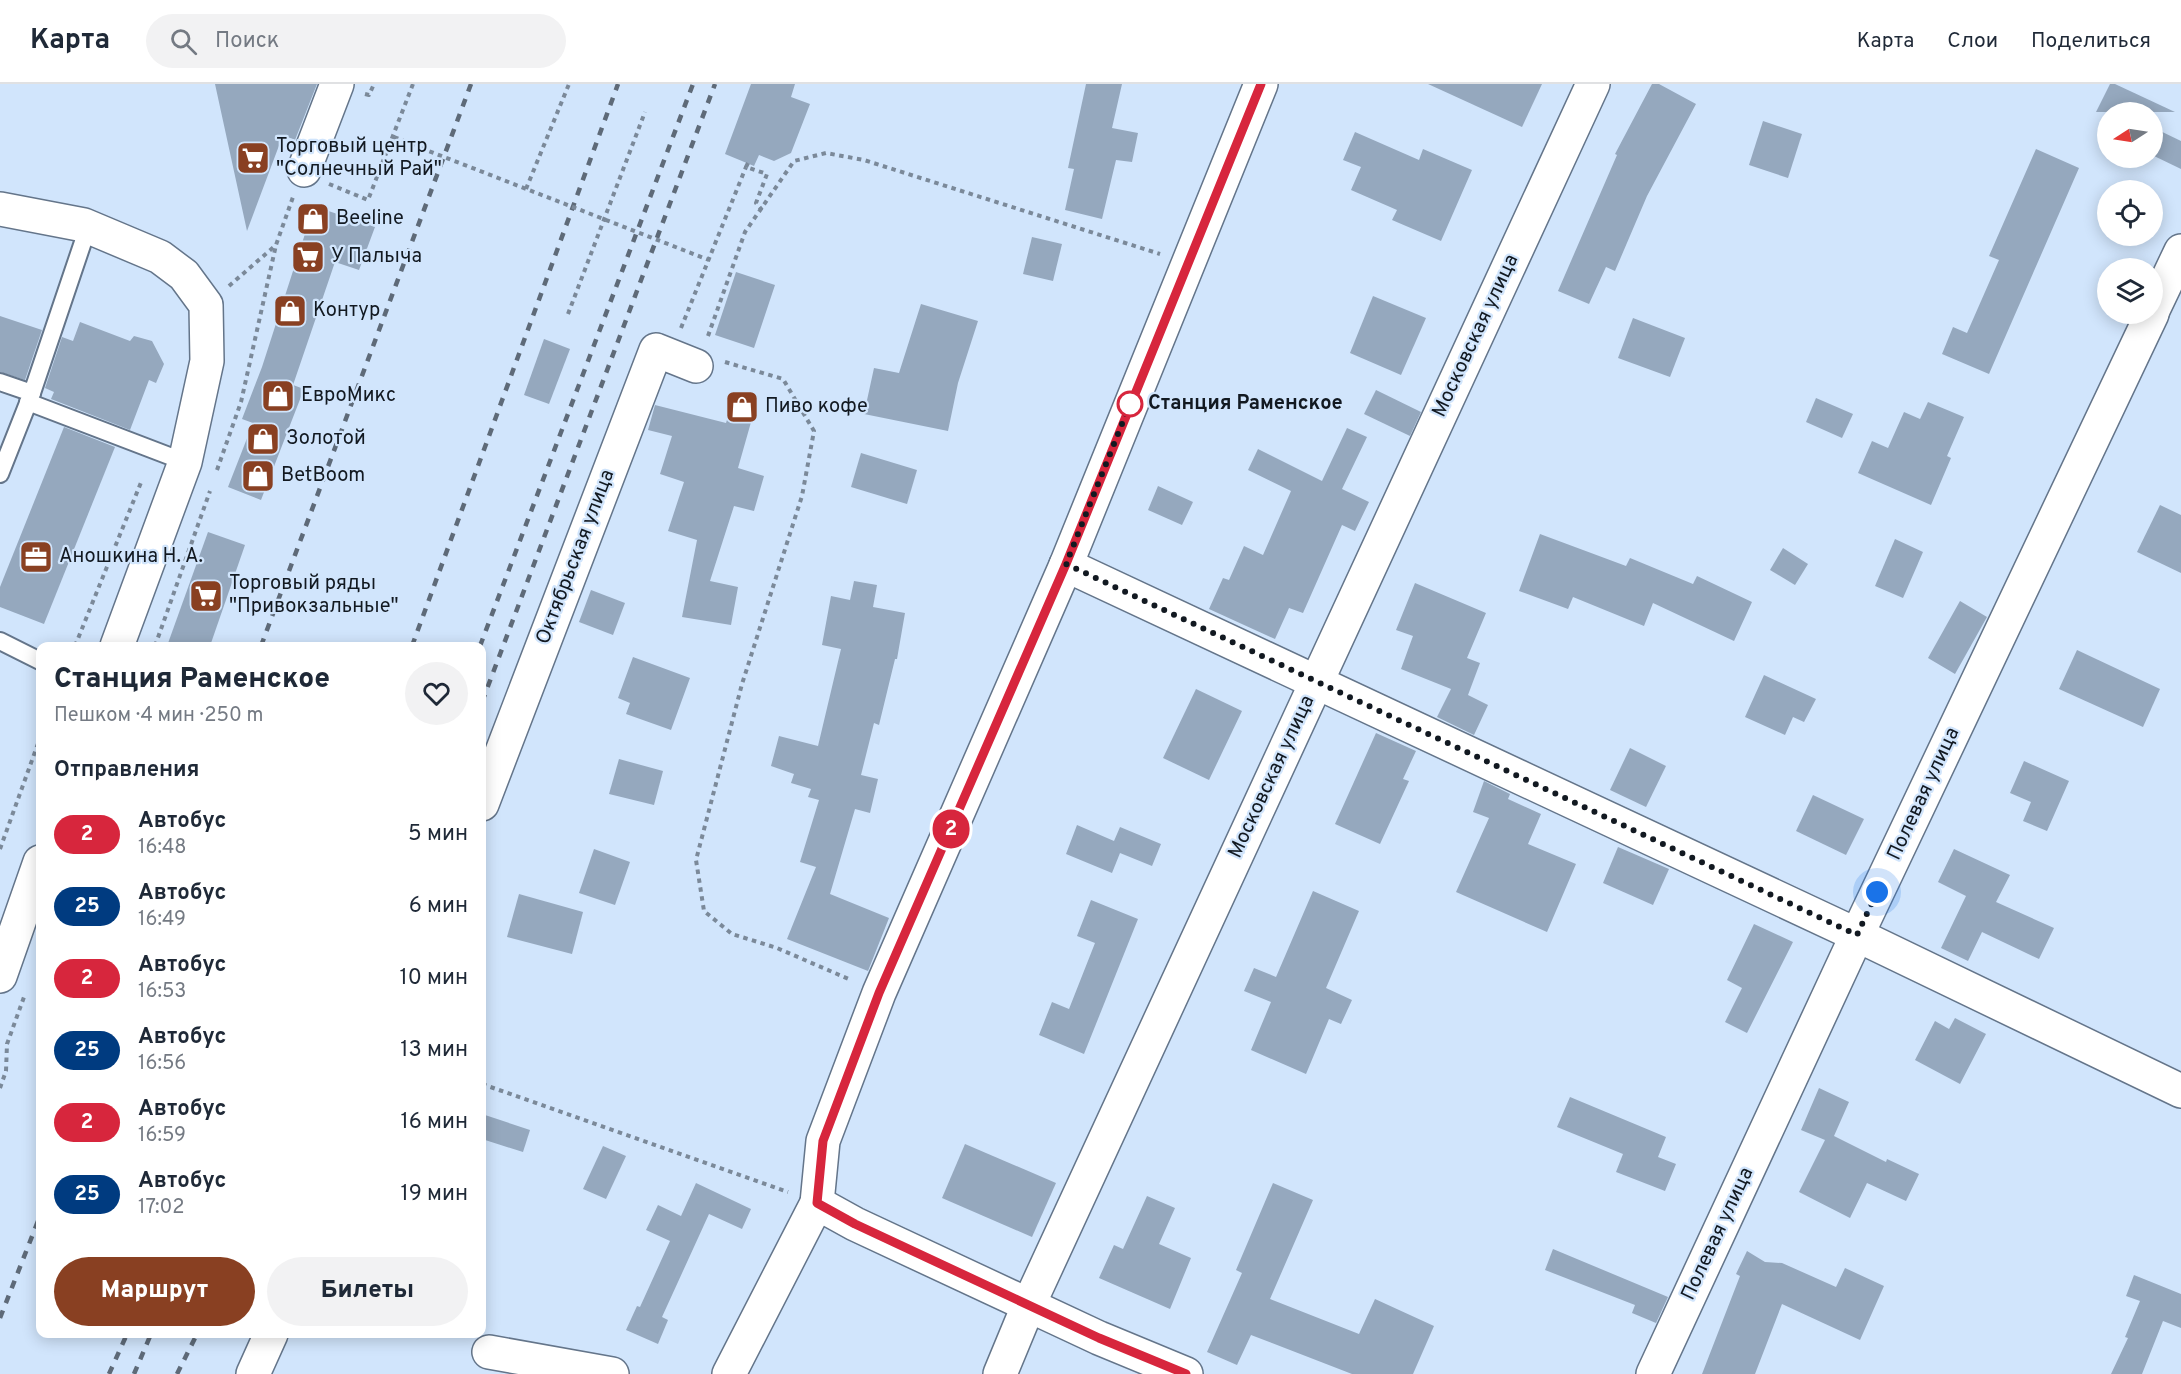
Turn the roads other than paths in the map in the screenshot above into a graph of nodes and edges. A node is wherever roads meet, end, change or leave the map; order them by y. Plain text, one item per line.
1 (337, 84) edge
2 (1261, 84) edge
3 (1593, 84) edge
4 (304, 170) road end
5 (0, 209) edge
6 (84, 225) junction
7 (2181, 251) edge
8 (2163, 289) edge
9 (2147, 324) edge
10 (714, 356) road end
11 (0, 382) edge
12 (30, 398) junction
13 (185, 462) junction
14 (0, 474) edge
15 (1066, 564) junction
16 (0, 640) edge
17 (118, 642) edge
18 (36, 659) edge
19 (1317, 682) junction
20 (486, 794) edge
21 (36, 880) edge
22 (1857, 935) junction
23 (13, 985) edge
24 (2181, 1091) edge
25 (817, 1203) junction
26 (1029, 1304) junction
27 (269, 1338) edge
28 (489, 1352) dead end
29 (253, 1374) edge
30 (612, 1374) edge
31 (729, 1374) edge
32 (1000, 1374) edge
33 (1186, 1374) edge
34 (1653, 1374) edge

1 - 4 street
2 - 15 street
3 - 19 street, Московская улица
5 - 6 street
6 - 12 lane
6 - 13 street
7 - 8 street, Полевая улица
9 - 22 street, Полевая улица
10 - 20 street, Октябрьская улица
11 - 12 lane
12 - 13 lane
12 - 14 lane
13 - 17 street
15 - 19 street
15 - 25 street
16 - 18 lane
19 - 22 street
19 - 26 street, Московская улица
21 - 23 street
22 - 24 street
22 - 34 street, Полевая улица
25 - 26 street
25 - 31 street
26 - 32 street, Московская улица
26 - 33 street
27 - 29 street
28 - 30 street

